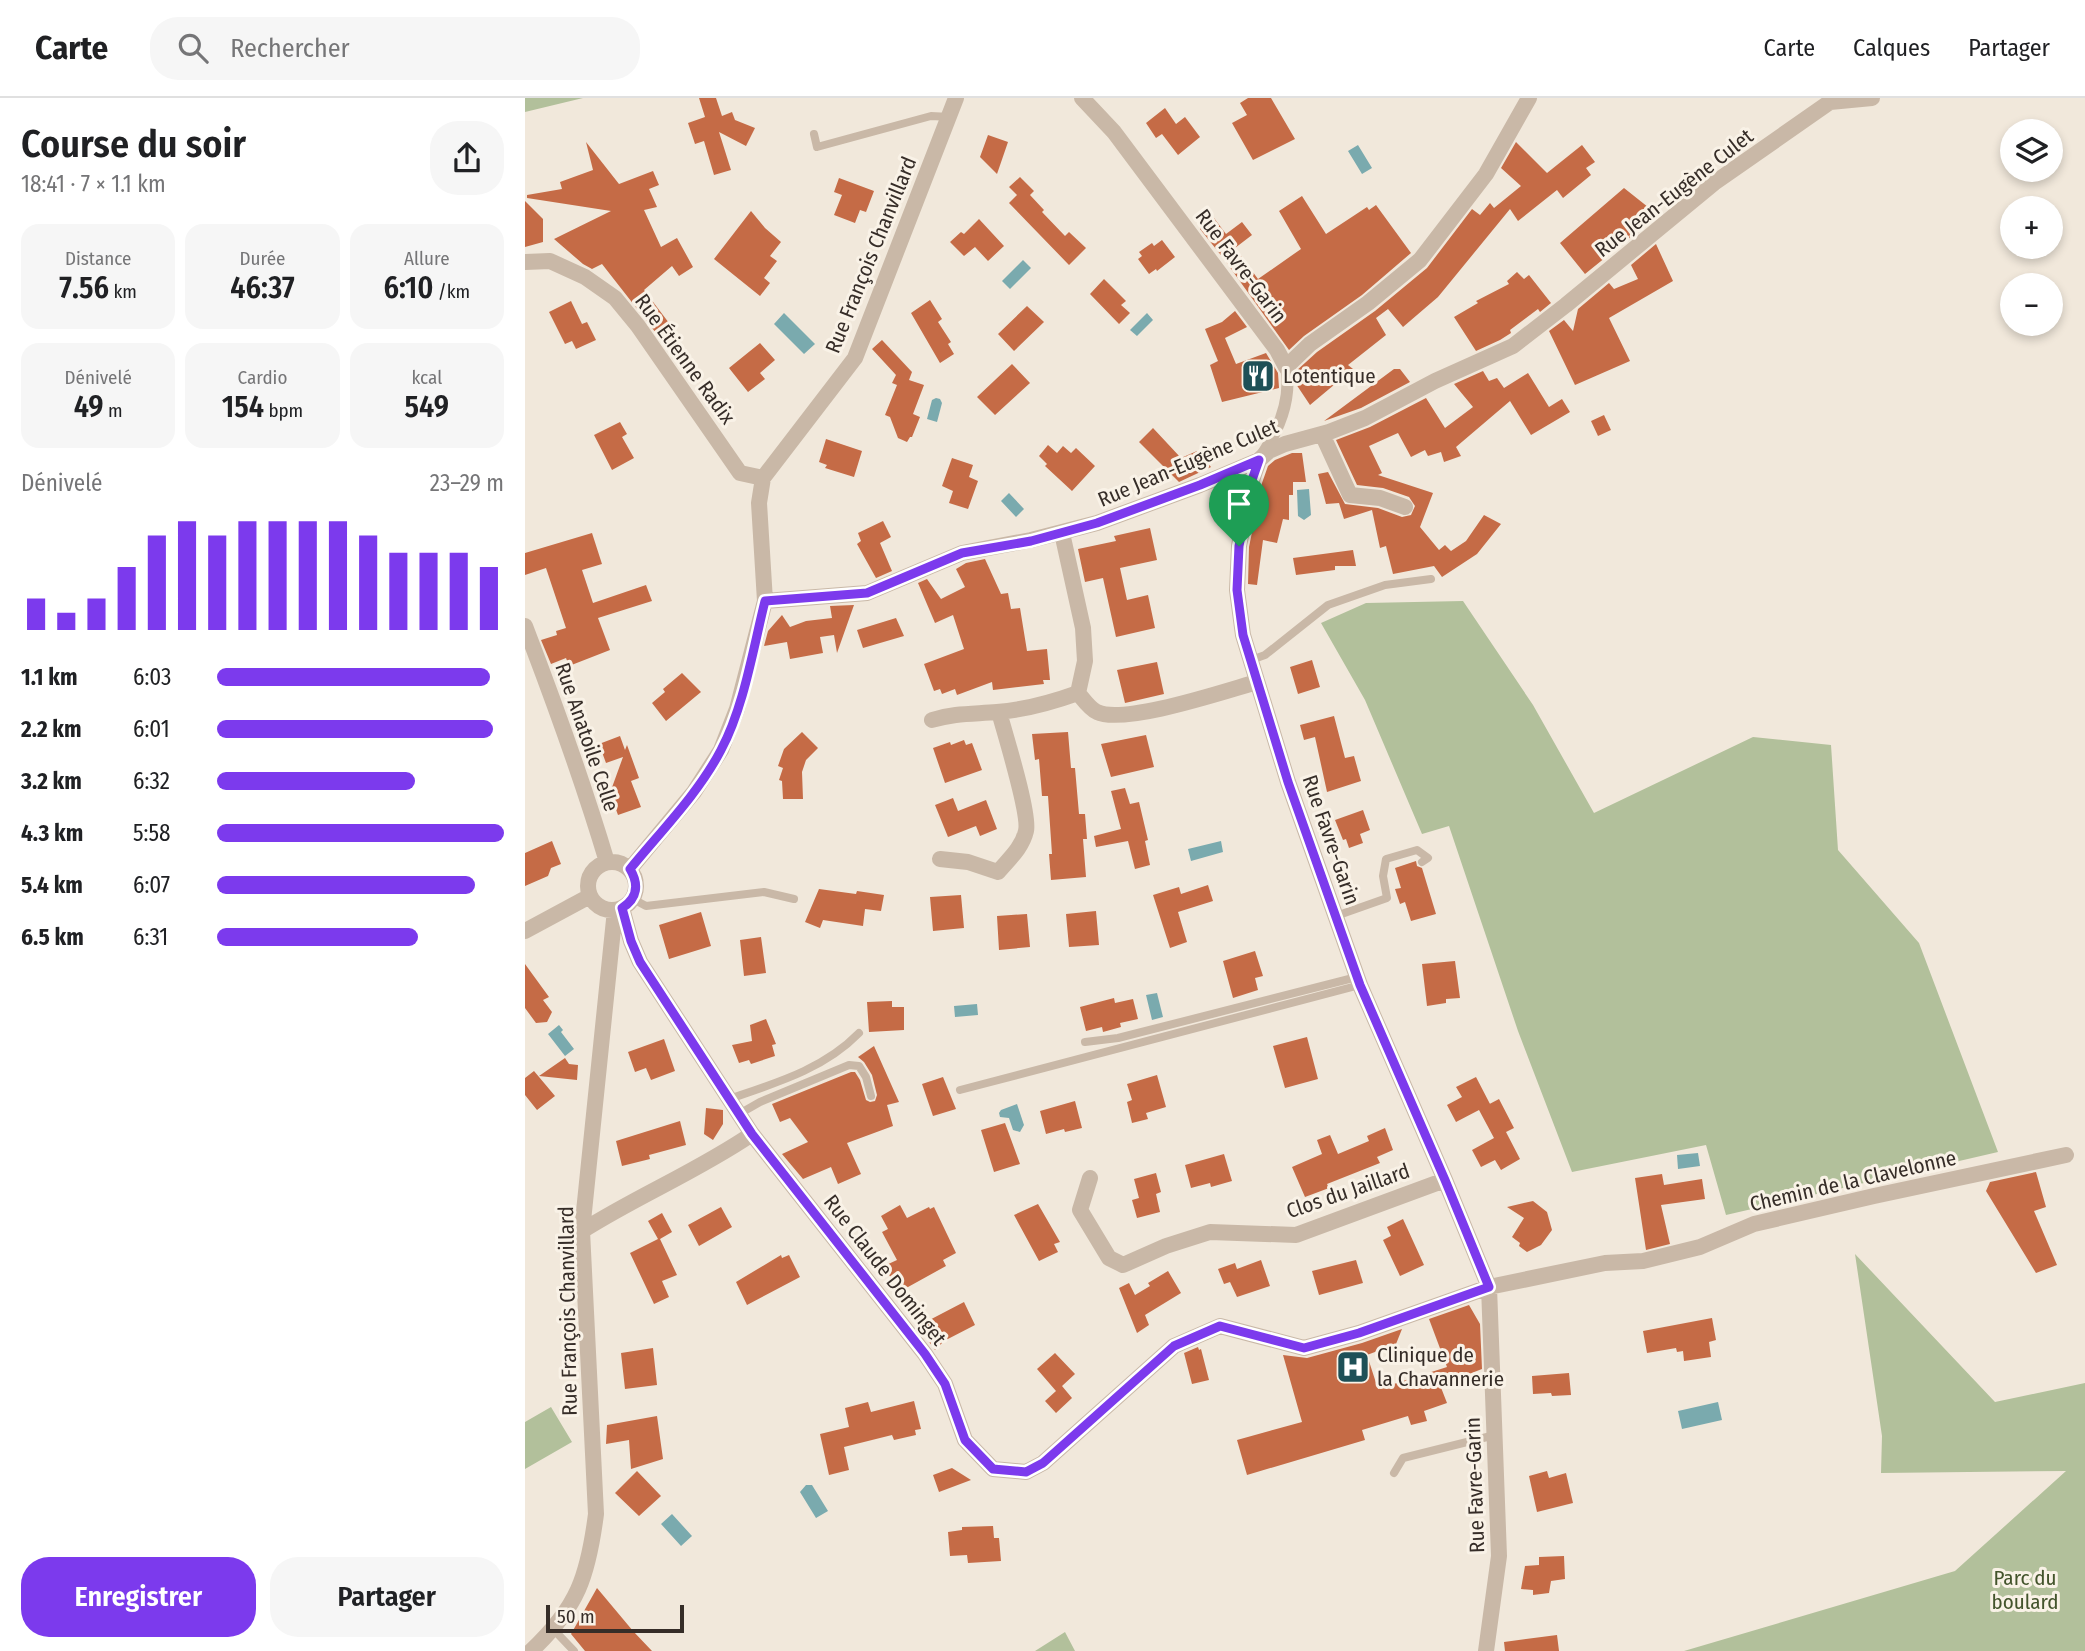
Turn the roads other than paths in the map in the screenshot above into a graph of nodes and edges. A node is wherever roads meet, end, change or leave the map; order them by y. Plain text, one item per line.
1 (956, 98) edge
2 (1082, 98) edge
3 (1528, 98) edge
4 (1872, 98) edge
5 (1826, 100) edge
6 (950, 117) junction
7 (814, 134) dead end
8 (525, 261) edge
9 (1286, 367) junction
10 (1322, 434) junction
11 (1259, 460) junction
12 (763, 478) junction
13 (1405, 507) dead end
14 (1062, 533) junction
15 (1431, 579) dead end
16 (765, 601) junction
17 (525, 626) edge
18 (1251, 660) junction
19 (1257, 682) junction
20 (1078, 693) junction
21 (999, 712) junction
22 (932, 720) dead end
23 (940, 859) dead end
24 (607, 862) junction
25 (1422, 862) dead end
26 (630, 869) junction
27 (590, 897) junction
28 (794, 899) dead end
29 (624, 906) junction
30 (1336, 916) junction
31 (525, 931) edge
32 (1358, 981) junction
33 (859, 1033) dead end
34 (1085, 1042) dead end
35 (960, 1090) dead end
36 (871, 1096) dead end
37 (730, 1099) junction
38 (739, 1114) junction
39 (752, 1134) junction
40 (2066, 1156) dead end
41 (1090, 1178) dead end
42 (1445, 1180) junction
43 (582, 1231) junction
44 (1489, 1287) junction
45 (1495, 1434) junction
46 (1394, 1473) dead end
47 (554, 1630) junction
48 (531, 1651) edge
49 (574, 1651) edge
50 (1486, 1651) edge

1 - 6 street, Rue François Chanvillard
2 - 9 street, Rue Favre-Garin
3 - 9 street
4 - 5 street, Rue Jean-Eugène Culet
5 - 10 street, Rue Jean-Eugène Culet
6 - 7 lane
6 - 12 street, Rue François Chanvillard
8 - 12 street, Rue Étienne Radix
9 - 11 street, Rue Favre-Garin
10 - 11 street, Rue Jean-Eugène Culet
10 - 13 street
11 - 14 street, Rue Jean-Eugène Culet
11 - 18 street, Rue Favre-Garin
12 - 16 street
14 - 16 street, Rue Jean-Eugène Culet
14 - 20 street
15 - 18 lane
16 - 26 street
17 - 24 street, Rue Anatoile Celle
18 - 19 street, Rue Favre-Garin
19 - 20 street
19 - 30 street, Rue Favre-Garin
20 - 21 street
21 - 22 street
21 - 23 street
24 - 26 street
24 - 27 street
25 - 30 lane
26 - 29 street
27 - 29 street
27 - 31 street
28 - 29 lane
29 - 37 street, Rue Claude Dominget
29 - 43 street, Rue François Chanvillard
30 - 32 street, Rue Favre-Garin
32 - 34 lane
32 - 35 lane
32 - 42 street, Rue Favre-Garin
33 - 37 lane
36 - 38 lane
37 - 38 street, Rue Claude Dominget
38 - 39 street, Rue Claude Dominget
39 - 43 street
39 - 44 street, Rue Claude Dominget
40 - 44 street, Chemin de la Clavelonne
41 - 42 street, Clos du Jaillard
42 - 44 street, Rue Favre-Garin
43 - 47 street, Rue François Chanvillard
44 - 45 street, Rue Favre-Garin
45 - 46 lane
45 - 50 street, Rue Favre-Garin
47 - 48 street, Rue François Chanvillard
47 - 49 lane

